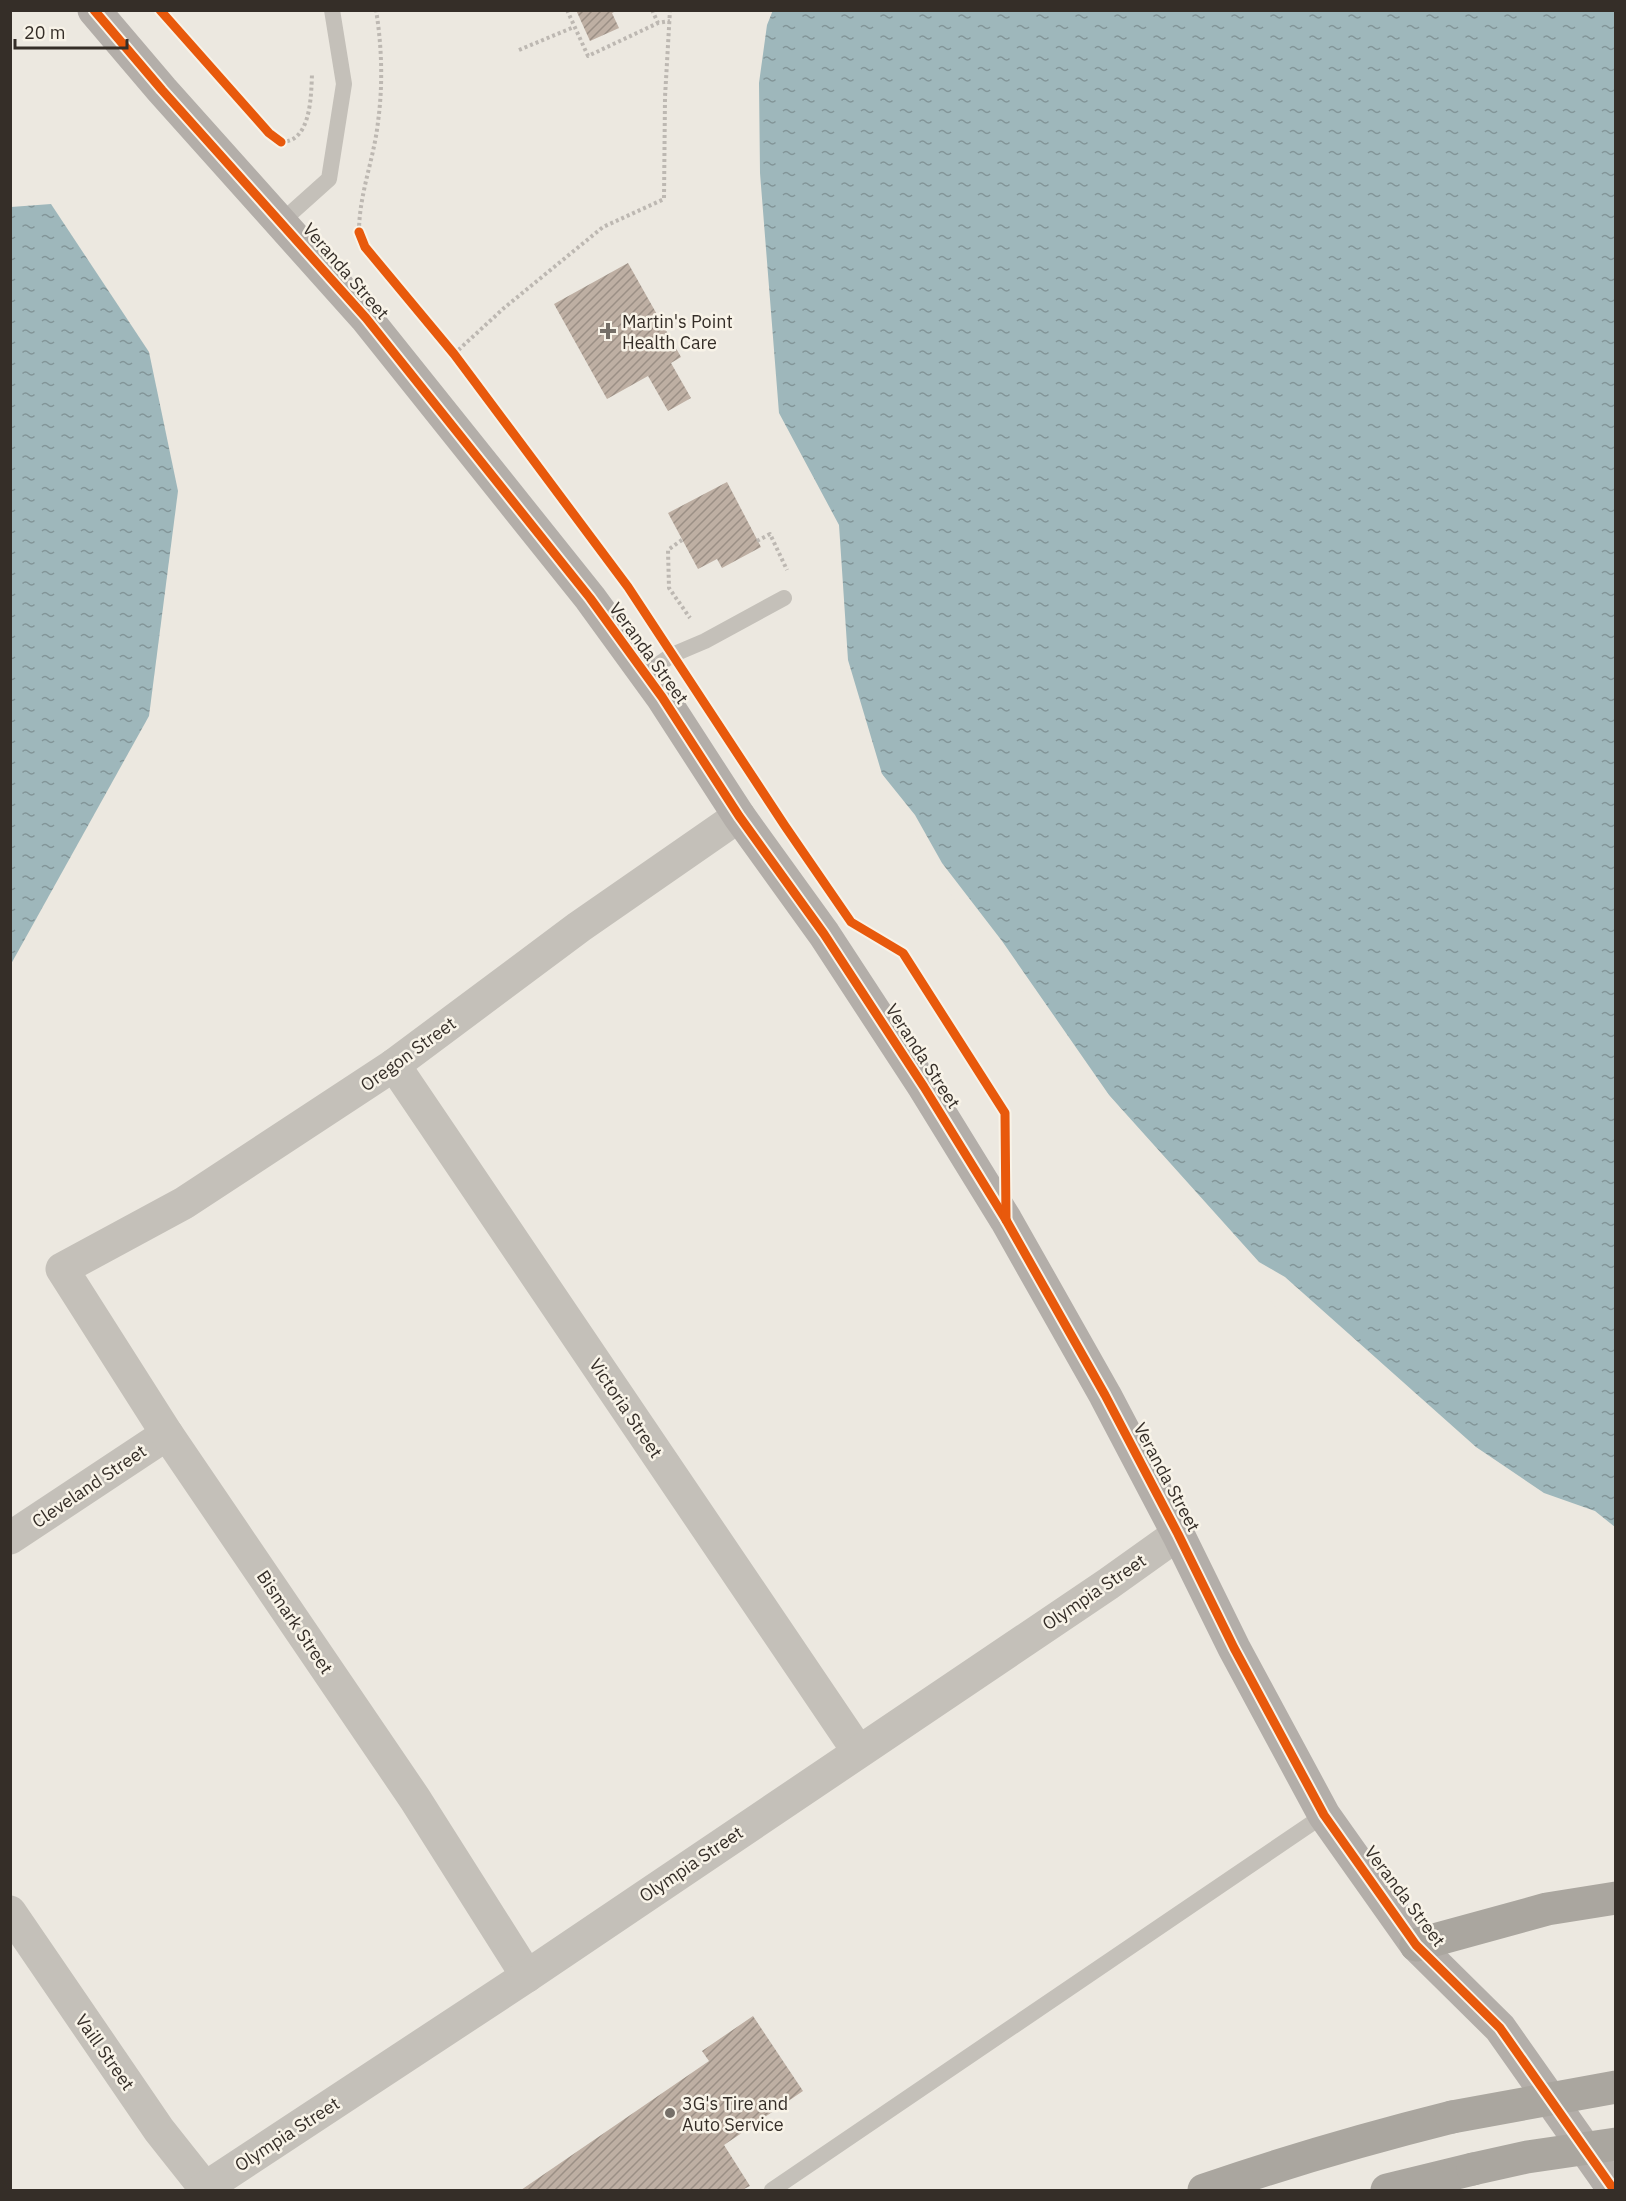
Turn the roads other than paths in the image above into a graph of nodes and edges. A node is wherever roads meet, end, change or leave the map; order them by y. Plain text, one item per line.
1 (94, 10) edge
2 (332, 10) edge
3 (281, 222) junction
4 (784, 598) road end
5 (646, 673) junction
6 (739, 816) junction
7 (394, 1065) junction
8 (62, 1269) joint
9 (166, 1434) junction
10 (1178, 1533) junction
11 (10, 1538) edge
12 (858, 1751) junction
13 (1324, 1815) junction
14 (1616, 1898) edge
15 (10, 1912) edge
16 (1416, 1945) junction
17 (526, 1976) junction
18 (1616, 2087) edge
19 (1616, 2144) edge
20 (204, 2189) edge
21 (772, 2190) edge
22 (1204, 2190) edge
23 (1387, 2190) edge
24 (1614, 2190) edge

1 - 3 main road, Veranda Street
2 - 3 lane
3 - 5 main road, Veranda Street
4 - 5 lane
5 - 6 main road, Veranda Street
6 - 7 street, Oregon Street
6 - 10 main road, Veranda Street
7 - 8 street, Oregon Street
7 - 12 street, Victoria Street
8 - 9 street, Bismark Street
9 - 11 street, Cleveland Street
9 - 17 street, Bismark Street
10 - 12 street, Olympia Street
10 - 13 main road, Veranda Street
12 - 17 street, Olympia Street
13 - 16 main road, Veranda Street
13 - 21 lane
14 - 16 highway
15 - 20 street, Vaill Street
16 - 24 main road, Veranda Street
17 - 20 street, Olympia Street
18 - 22 highway, bridge
19 - 23 highway, bridge

